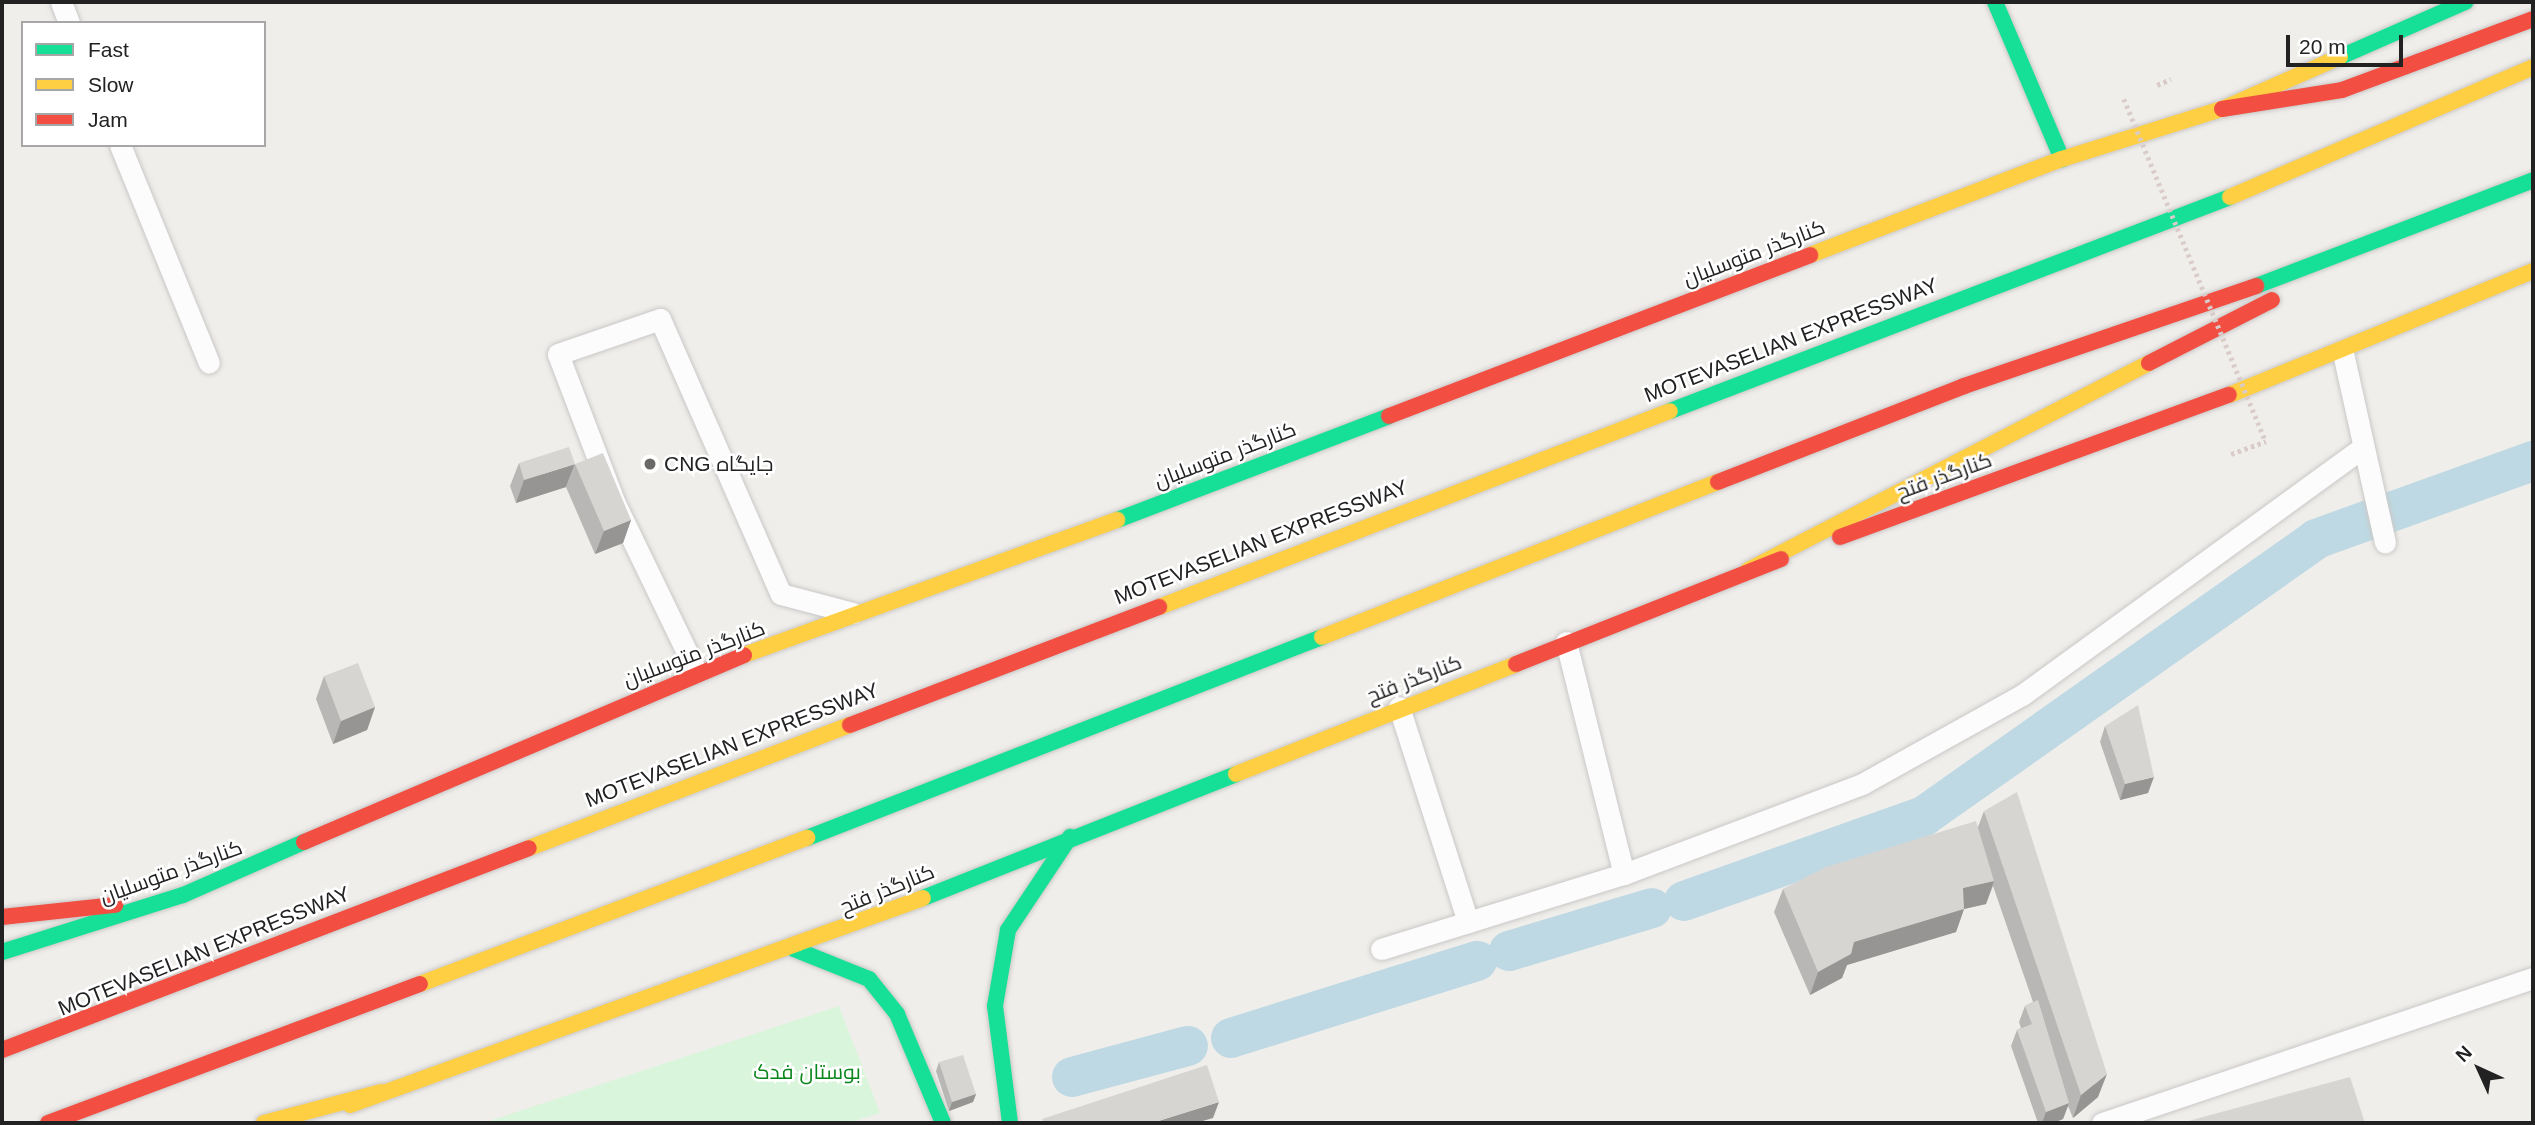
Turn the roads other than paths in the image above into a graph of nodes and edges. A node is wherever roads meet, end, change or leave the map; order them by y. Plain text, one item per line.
1 (61, 2) edge
2 (1995, 2) edge
3 (2465, 2) edge
4 (2533, 19) edge
5 (68, 21) edge
6 (2533, 67) edge
7 (2222, 109) junction
8 (121, 147) edge
9 (2062, 159) junction
10 (2533, 180) edge
11 (2373, 246) junction
12 (2533, 271) edge
13 (2343, 353) junction
14 (209, 363) dead end
15 (2362, 448) junction
16 (2385, 542) dead end
17 (1748, 570) junction
18 (869, 615) junction
19 (1566, 642) junction
20 (696, 671) junction
21 (1399, 707) junction
22 (1070, 837) junction
23 (1624, 874) junction
24 (183, 894) junction
25 (2, 917) edge
26 (1468, 922) junction
27 (794, 949) junction
28 (1381, 949) dead end
29 (2, 952) edge
30 (2533, 978) edge
31 (2, 1050) edge
32 (381, 1092) junction
33 (48, 1123) edge
34 (264, 1123) edge
35 (309, 1123) edge
36 (943, 1123) edge
37 (1010, 1123) edge
38 (2102, 1123) edge

1 - 5 lane
2 - 9 main road
3 - 7 main road, کنارگذر متوسلیان
4 - 7 main road
6 - 31 main road, MOTEVASELIAN EXPRESSWAY
7 - 9 main road, کنارگذر متوسلیان
8 - 14 lane
9 - 18 main road, کنارگذر متوسلیان
10 - 11 main road
11 - 17 main road
11 - 33 main road
12 - 13 main road, کنارگذر فتح
13 - 15 lane
13 - 17 main road, کنارگذر فتح
15 - 16 lane
15 - 23 lane
17 - 19 main road, کنارگذر فتح
18 - 20 main road, کنارگذر متوسلیان
18 - 20 lane
19 - 21 main road, کنارگذر فتح
19 - 23 lane
20 - 24 main road, کنارگذر متوسلیان
21 - 22 main road, کنارگذر فتح
21 - 26 lane
22 - 27 main road, کنارگذر فتح
22 - 37 main road
23 - 26 lane
24 - 25 main road
24 - 29 main road, کنارگذر متوسلیان
26 - 28 lane
27 - 32 main road, کنارگذر فتح
27 - 36 main road
30 - 38 lane
32 - 34 main road
32 - 35 main road, کنارگذر فتح

